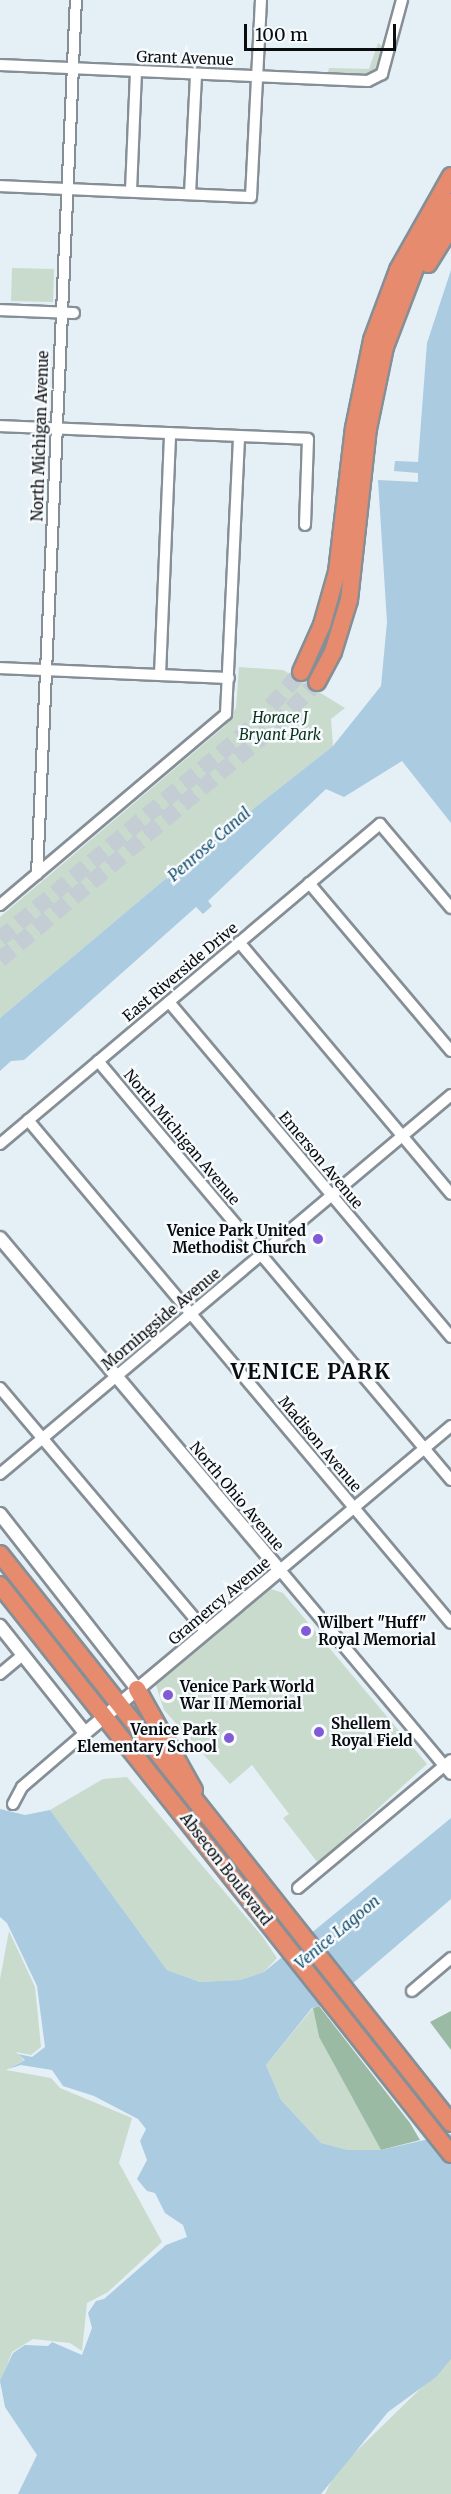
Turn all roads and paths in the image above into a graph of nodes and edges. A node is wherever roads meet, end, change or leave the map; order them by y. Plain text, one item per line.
1 (76, 0) edge
2 (261, 0) edge
3 (402, 0) edge
4 (0, 66) edge
5 (73, 69) junction
6 (136, 71) junction
7 (196, 74) junction
8 (257, 76) junction
9 (451, 176) edge
10 (0, 186) edge
11 (68, 189) junction
12 (130, 191) junction
13 (190, 194) junction
14 (451, 202) edge
15 (451, 227) edge
16 (0, 310) edge
17 (62, 313) junction
18 (74, 314) dead end
19 (380, 365) junction
20 (0, 426) edge
21 (55, 428) junction
22 (170, 433) junction
23 (239, 436) junction
24 (305, 525) dead end
25 (0, 668) edge
26 (45, 670) junction
27 (301, 672) tunnel mouth
28 (160, 675) junction
29 (229, 678) junction
30 (317, 682) tunnel mouth
31 (37, 874) junction
32 (309, 883) junction
33 (0, 905) edge
34 (451, 908) edge
35 (239, 942) junction
36 (168, 1002) junction
37 (451, 1051) edge
38 (98, 1061) junction
39 (451, 1095) edge
40 (28, 1120) junction
41 (402, 1136) junction
42 (0, 1144) edge
43 (451, 1194) edge
44 (332, 1195) junction
45 (0, 1238) edge
46 (261, 1255) junction
47 (190, 1313) junction
48 (451, 1337) edge
49 (117, 1376) junction
50 (0, 1388) edge
51 (451, 1426) edge
52 (43, 1439) junction
53 (424, 1448) junction
54 (0, 1474) edge
55 (451, 1480) edge
56 (353, 1507) junction
57 (0, 1514) edge
58 (0, 1554) edge
59 (280, 1570) junction
60 (0, 1585) edge
61 (451, 1623) edge
62 (0, 1626) edge
63 (206, 1632) junction
64 (23, 1655) junction
65 (0, 1674) edge
66 (137, 1689) junction
67 (119, 1704) junction
68 (105, 1716) junction
69 (85, 1733) junction
70 (449, 1767) edge
71 (13, 1804) dead end
72 (203, 1810) junction
73 (298, 1888) dead end
74 (451, 1958) edge
75 (412, 1991) dead end
76 (451, 2123) edge
77 (451, 2154) edge

1 - 5 street, North Michigan Avenue
2 - 8 street
3 - 8 street, Grant Avenue
4 - 5 street, Grant Avenue
5 - 6 street, Grant Avenue
5 - 11 street, North Michigan Avenue
6 - 7 street, Grant Avenue
6 - 12 street
7 - 8 street, Grant Avenue
7 - 13 street
8 - 13 street
9 - 27 highway
10 - 11 street
11 - 12 street
11 - 17 street, North Michigan Avenue
12 - 13 street
14 - 19 highway
15 - 19 highway
16 - 17 street
17 - 18 street
17 - 21 street, North Michigan Avenue
19 - 30 highway
20 - 21 street
21 - 22 street
21 - 26 street, North Michigan Avenue
22 - 23 street
22 - 28 street
23 - 24 street
23 - 29 street
25 - 26 street
26 - 28 street
26 - 31 street, North Michigan Avenue
28 - 29 street
29 - 31 street
31 - 33 street
32 - 34 street, East Riverside Drive
32 - 35 street, East Riverside Drive
32 - 37 street
35 - 36 street, East Riverside Drive
35 - 41 street
36 - 38 street, East Riverside Drive
36 - 44 street, Emerson Avenue
38 - 40 street, East Riverside Drive
38 - 46 street, North Michigan Avenue
39 - 41 street, Morningside Avenue
40 - 42 street, East Riverside Drive
40 - 47 street, Madison Avenue
41 - 43 street
41 - 44 street, Morningside Avenue
44 - 46 street, Morningside Avenue
44 - 48 street, Emerson Avenue
45 - 49 street, North Ohio Avenue
46 - 47 street, Morningside Avenue
46 - 53 street, North Michigan Avenue
47 - 49 street, Morningside Avenue
47 - 56 street, Madison Avenue
49 - 52 street, Morningside Avenue
49 - 59 street, North Ohio Avenue
50 - 52 street
51 - 53 street, Gramercy Avenue
52 - 54 street, Morningside Avenue
52 - 63 street
53 - 55 street, North Michigan Avenue
53 - 56 street, Gramercy Avenue
56 - 59 street, Gramercy Avenue
56 - 61 street, Madison Avenue
57 - 66 street
58 - 67 highway, Absecon Boulevard
59 - 63 street, Gramercy Avenue
59 - 70 street, North Ohio Avenue
60 - 68 highway, Absecon Boulevard
62 - 64 street
63 - 66 street, Gramercy Avenue
64 - 65 street
64 - 69 street
66 - 67 street, Gramercy Avenue
66 - 72 highway
67 - 68 street, Gramercy Avenue
67 - 72 highway, Absecon Boulevard
68 - 69 street, Gramercy Avenue
68 - 77 highway, Absecon Boulevard
69 - 71 street, Gramercy Avenue
70 - 73 street
72 - 76 highway, Absecon Boulevard
74 - 75 street

